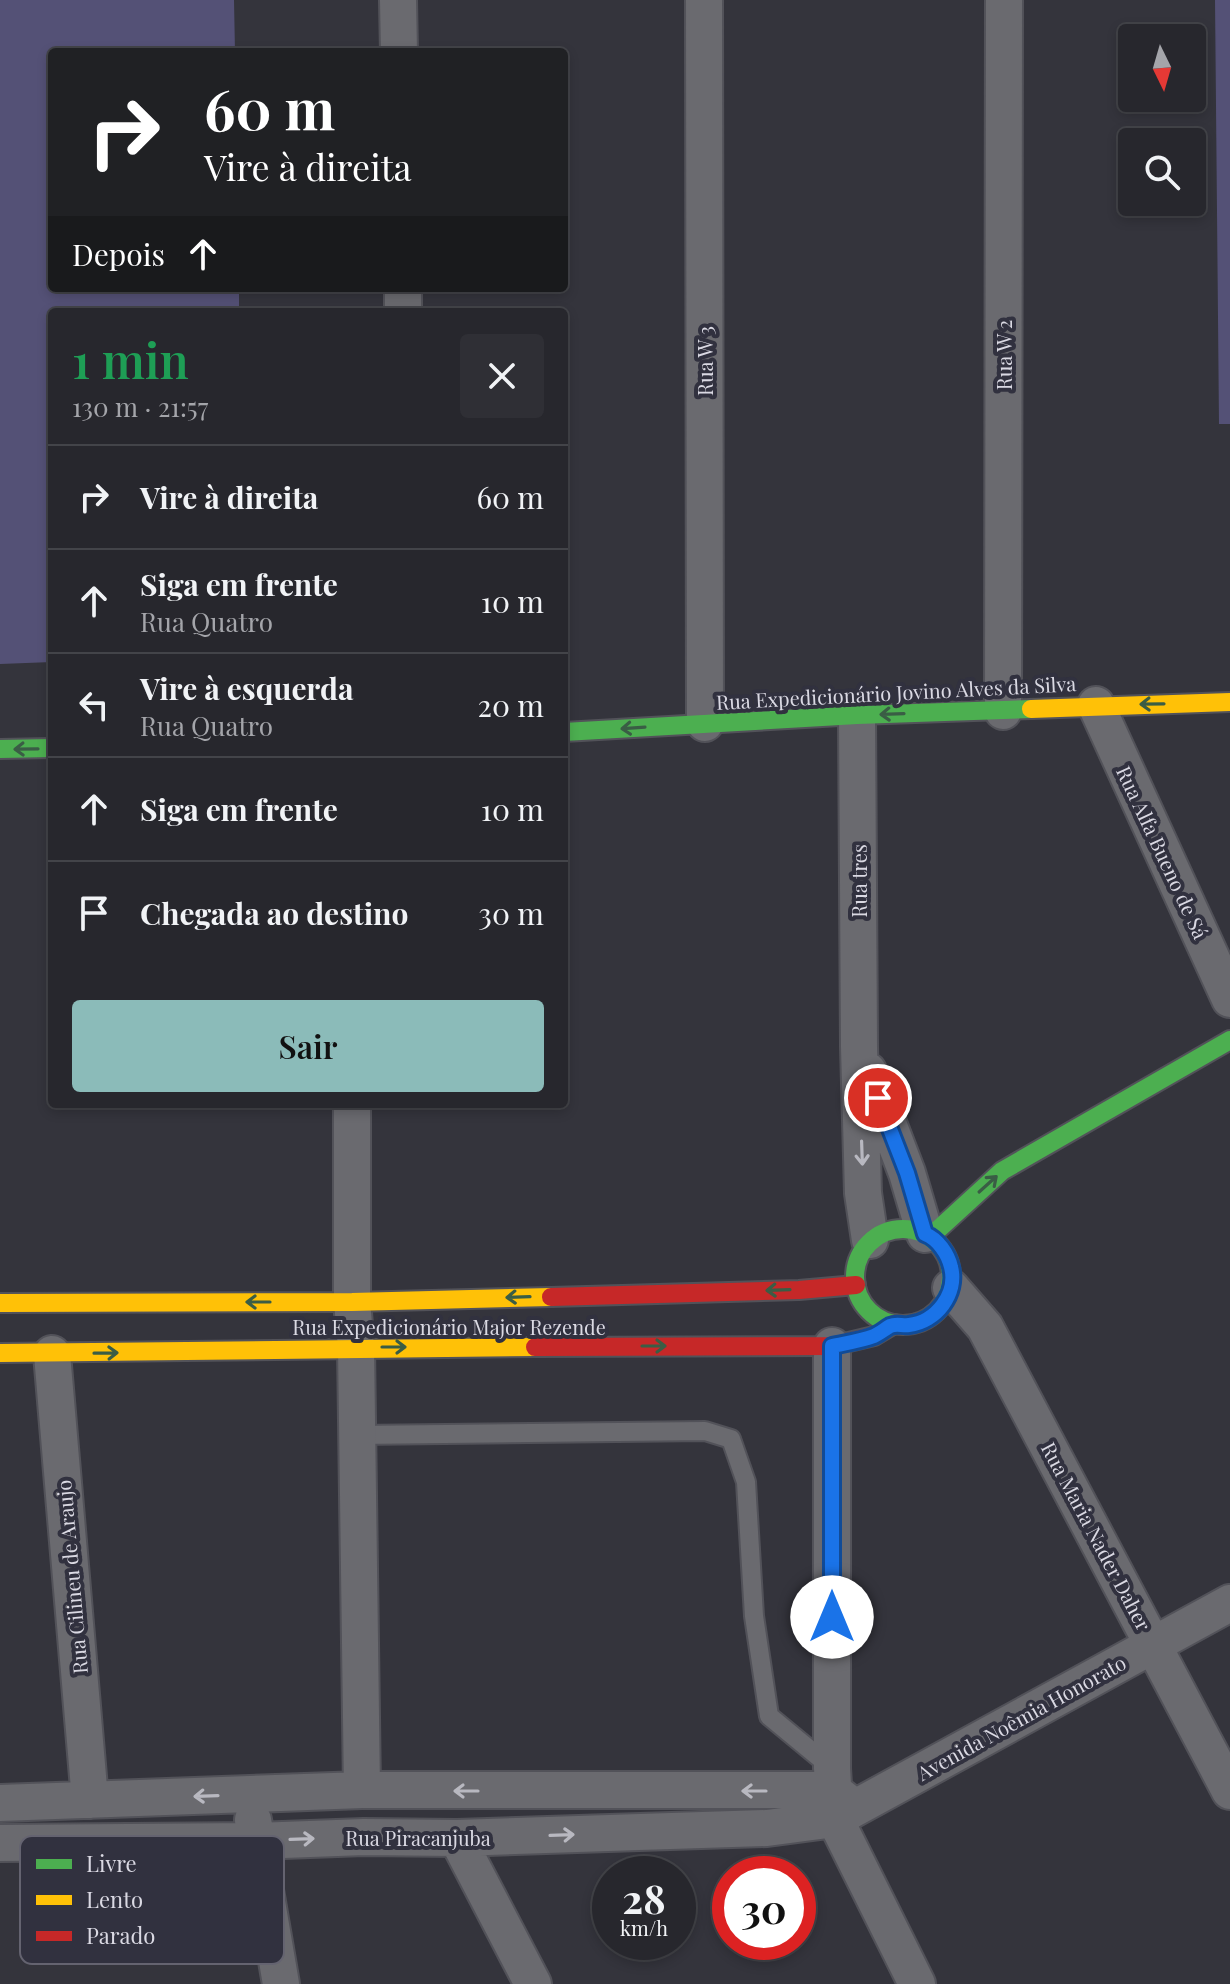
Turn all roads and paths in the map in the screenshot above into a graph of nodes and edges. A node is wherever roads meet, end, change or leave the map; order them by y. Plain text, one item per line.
1 (398, 0) edge
2 (704, 0) edge
3 (1004, 0) edge
4 (399, 48) edge
5 (1230, 702) edge
6 (1096, 705) junction
7 (1003, 711) junction
8 (857, 715) junction
9 (705, 723) junction
10 (568, 732) edge
11 (48, 748) edge
12 (0, 749) edge
13 (1230, 999) edge
14 (1230, 1040) edge
15 (859, 1047) junction
16 (352, 1108) edge
17 (928, 1235) junction
18 (870, 1240) junction
19 (856, 1285) junction
20 (951, 1288) junction
21 (352, 1302) junction
22 (0, 1303) edge
23 (894, 1324) junction
24 (832, 1346) junction
25 (356, 1347) junction
26 (0, 1353) edge
27 (52, 1354) junction
28 (357, 1435) junction
29 (1230, 1603) edge
30 (1154, 1643) junction
31 (362, 1790) junction
32 (1230, 1791) edge
33 (250, 1794) junction
34 (838, 1796) junction
35 (90, 1800) junction
36 (0, 1803) edge
37 (255, 1836) edge
38 (457, 1838) junction
39 (284, 1840) edge
40 (0, 1843) edge
41 (20, 1843) edge
42 (278, 1964) edge
43 (281, 1984) edge
44 (533, 1984) edge
45 (917, 1984) edge

1 - 4 street
2 - 9 street, Rua W 3
3 - 7 street, Rua W 2
5 -> 6 street, Rua Expedicionário Jovino Alves da Silva
6 - 7 street, Rua Expedicionário Jovino Alves da Silva
6 - 13 street, Rua Alfa Bueno de Sá
7 -> 8 street, Rua Expedicionário Jovino Alves da Silva
8 - 9 street, Rua Expedicionário Jovino Alves da Silva
8 - 15 street, Rua tres
9 -> 10 street, Rua Expedicionário Jovino Alves da Silva
11 -> 12 street
17 -> 14 street
15 - 17 street
15 -> 18 street, Rua tres
16 - 21 street
17 - 18 street
17 - 20 street
18 - 19 street
19 -> 21 street, Rua Expedicionário Major Rezende
19 - 23 street
20 - 23 street
20 - 30 street, Rua Maria Nader Daher
21 -> 22 street, Rua Expedicionário Major Rezende
21 - 25 street
23 - 24 street, Rua Expedicionário Major Rezende
25 -> 24 street, Rua Expedicionário Major Rezende
24 - 34 street
27 -> 25 street, Rua Expedicionário Major Rezende
25 - 28 street
26 - 27 street, Rua Expedicionário Major Rezende
27 - 35 street, Rua Cilineu de Araujo
28 - 31 street
28 - 34 lane
29 - 30 street, Avenida Noêmia Honorato
30 - 32 street, Rua Maria Nader Daher
30 - 34 street, Avenida Noêmia Honorato
31 - 33 street
34 -> 31 street
33 -> 35 street
33 - 37 street
38 -> 34 street, Rua Piracanjuba
34 - 45 street
35 - 36 street
39 -> 38 street, Rua Piracanjuba
38 - 44 street
40 - 41 street, Rua Piracanjuba
42 - 43 street

